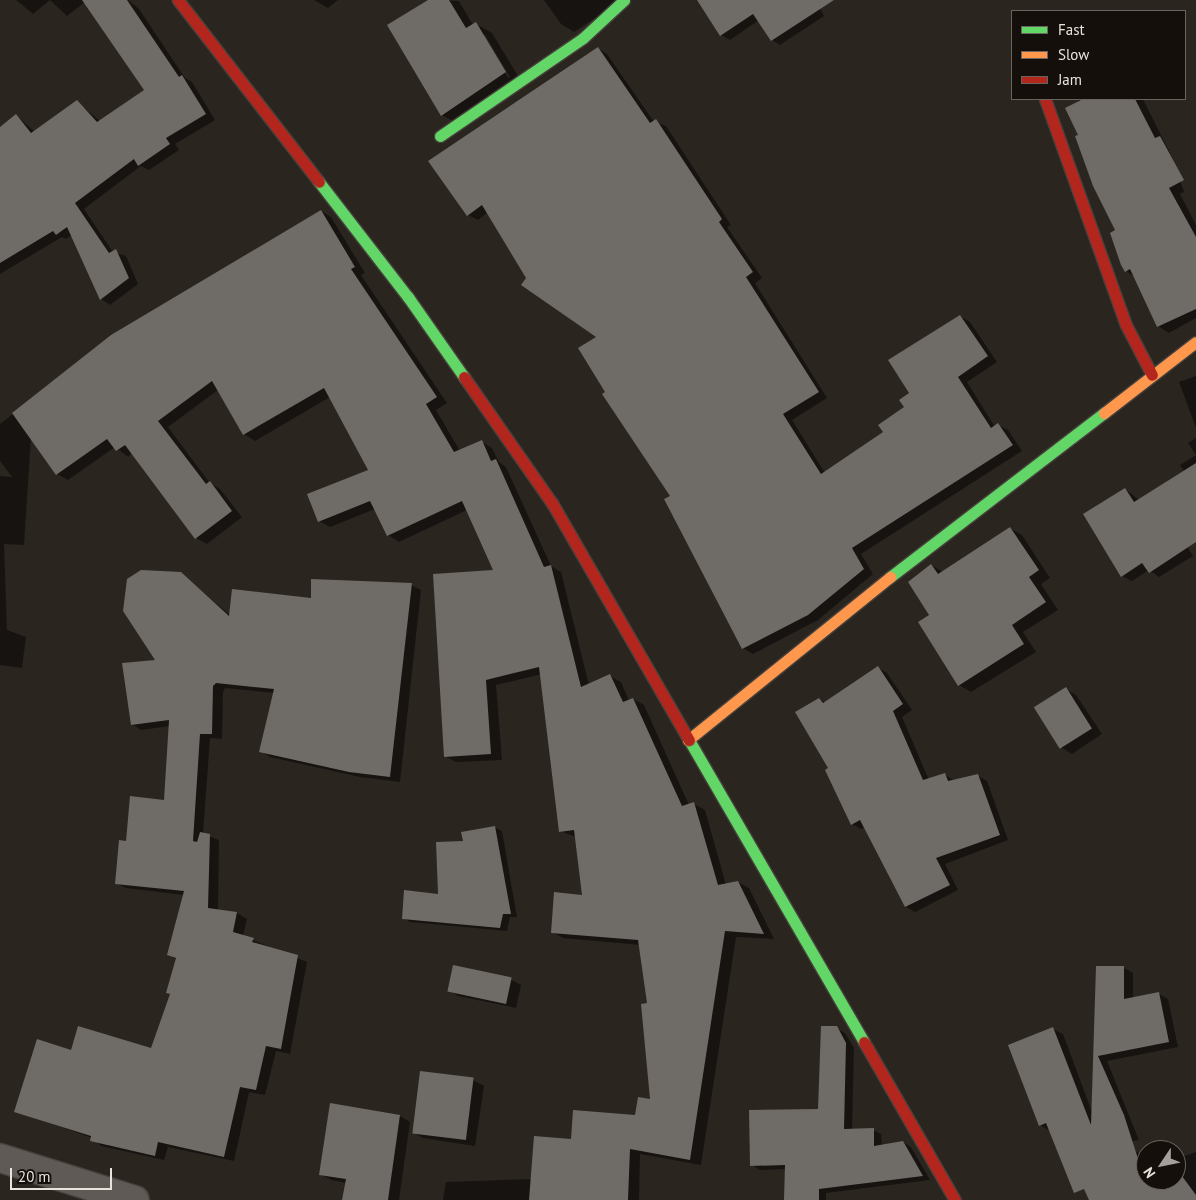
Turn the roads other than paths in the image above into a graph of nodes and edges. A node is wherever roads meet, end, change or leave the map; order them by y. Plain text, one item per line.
1 (178, 0) edge
2 (624, 0) edge
3 (1045, 100) edge
4 (440, 136) dead end
5 (1196, 342) edge
6 (1152, 375) junction
7 (688, 740) junction
8 (0, 1158) edge
9 (135, 1200) edge
10 (955, 1200) edge

1 - 7 main road
2 - 4 main road
3 - 6 main road
5 - 6 main road
6 - 7 main road
7 - 10 main road
8 - 9 street

